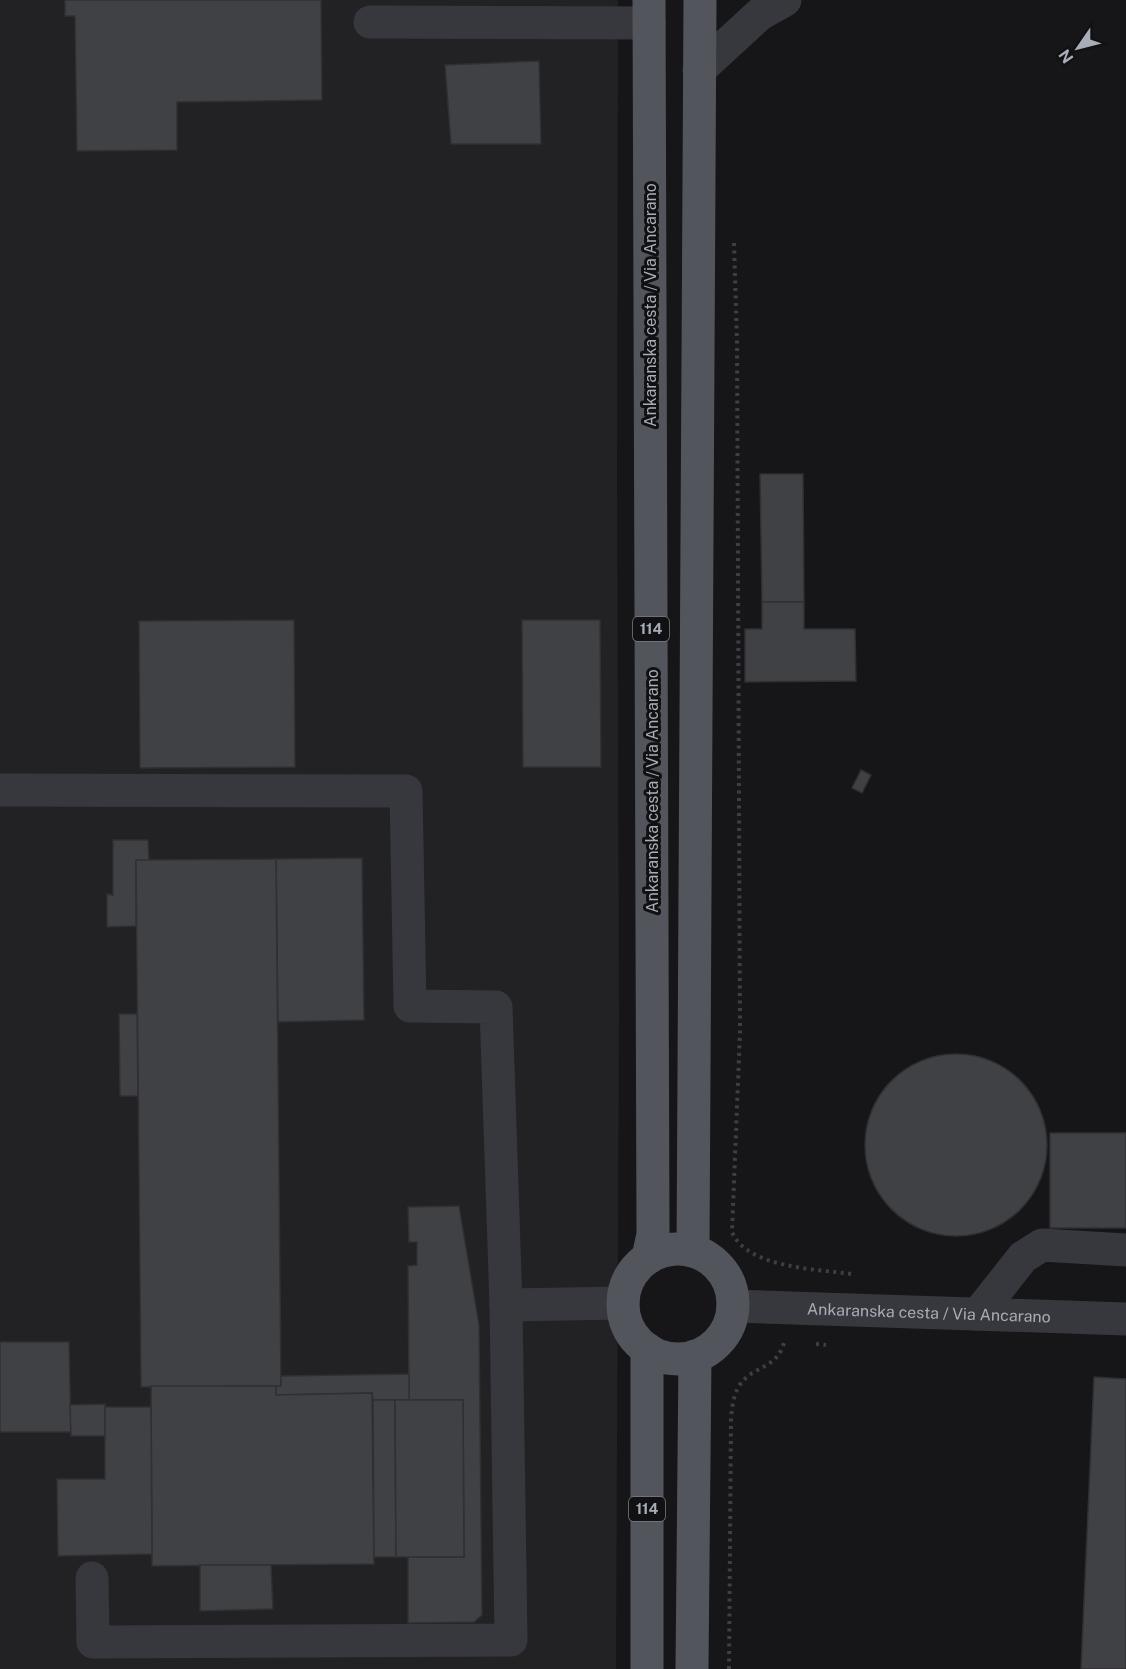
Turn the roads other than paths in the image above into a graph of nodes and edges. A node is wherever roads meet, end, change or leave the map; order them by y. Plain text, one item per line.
1 (785, 0) edge
2 (701, 6) edge
3 (649, 11) edge
4 (370, 22) dead end
5 (699, 70) junction
6 (0, 790) edge
7 (1126, 1250) edge
8 (693, 1251) junction
9 (648, 1258) junction
10 (623, 1303) junction
11 (506, 1305) junction
12 (733, 1306) junction
13 (978, 1314) junction
14 (1126, 1319) edge
15 (647, 1349) junction
16 (695, 1356) junction
17 (92, 1578) dead end
18 (647, 1669) edge
19 (692, 1669) edge

1 - 5 street
2 - 5 main road
3 - 4 street
3 - 9 main road, Ankaranska cesta / Via Ancarano / 114
5 - 8 main road
6 - 11 street
7 - 13 street
8 - 9 main road
8 - 12 main road
9 - 10 main road
10 - 11 street
10 - 15 main road
11 - 17 street
12 - 13 street, Ankaranska cesta / Via Ancarano
12 - 16 main road
13 - 14 street, Ankaranska cesta / Via Ancarano
15 - 16 main road
15 - 18 main road, 114
16 - 19 main road

